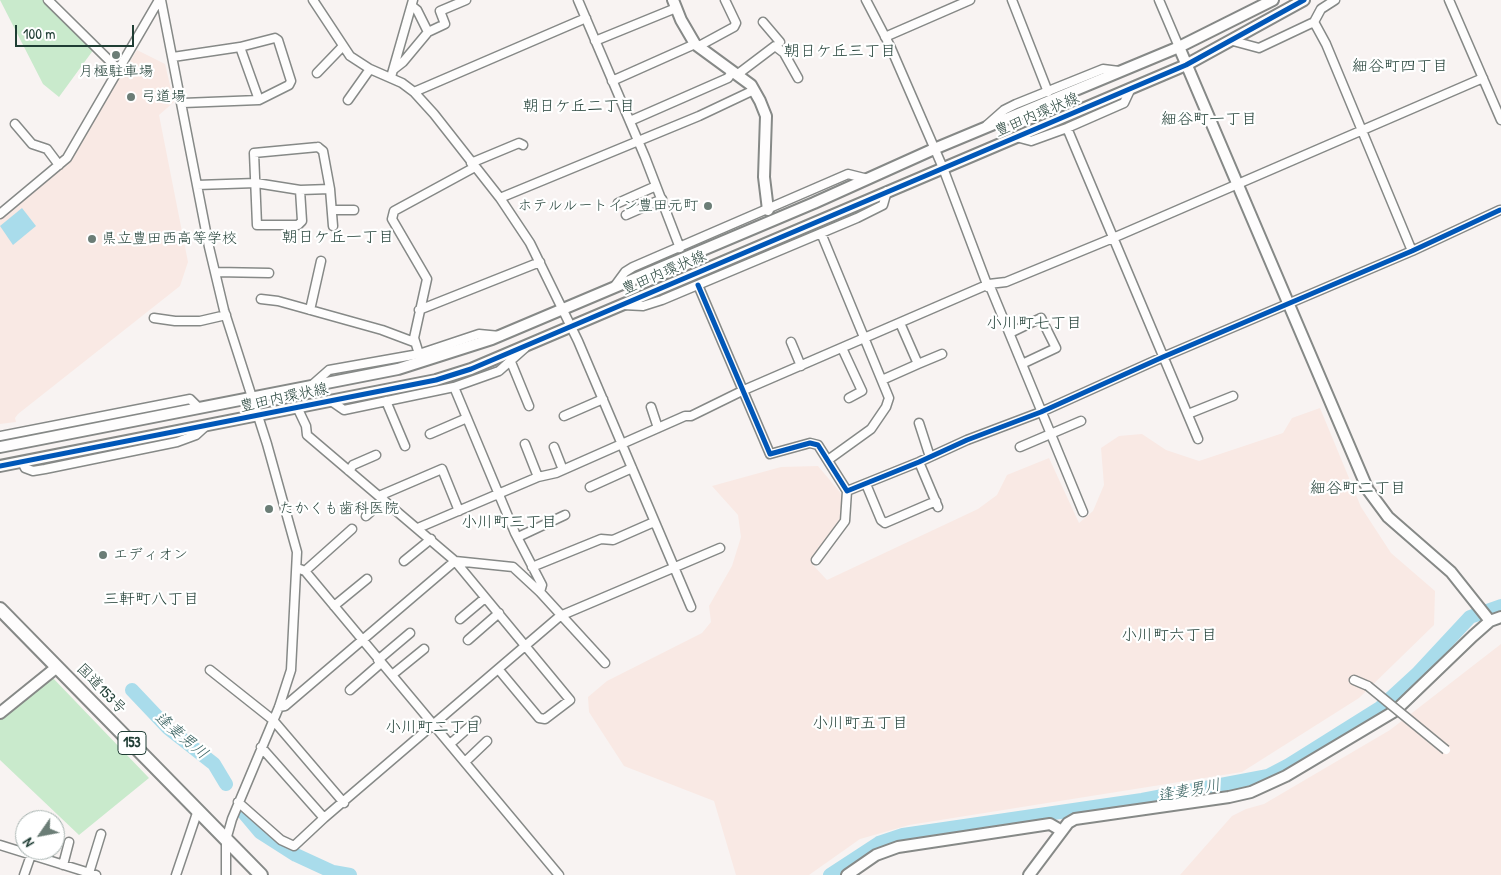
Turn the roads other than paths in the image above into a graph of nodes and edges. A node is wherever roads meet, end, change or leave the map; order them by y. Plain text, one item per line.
1 (48, 0) edge
2 (160, 0) edge
3 (313, 0) edge
4 (466, 0) edge
5 (578, 0) edge
6 (725, 0) edge
7 (866, 0) edge
8 (970, 0) edge
9 (1012, 0) edge
10 (1159, 0) edge
11 (1273, 0) edge
12 (1304, 0) edge
13 (1335, 0) edge
14 (1449, 0) edge
15 (961, 2) edge
16 (412, 3) edge
17 (674, 4) edge
18 (586, 18) junction
19 (763, 22) dead end
20 (1314, 22) junction
21 (428, 32) junction
22 (885, 37) junction
23 (596, 41) junction
24 (1233, 41) junction
25 (780, 42) junction
26 (697, 45) junction
27 (343, 46) junction
28 (240, 47) junction
29 (1179, 47) junction
30 (173, 57) junction
31 (1186, 64) junction
32 (370, 69) junction
33 (120, 71) junction
34 (1121, 72) junction
35 (317, 73) dead end
36 (393, 73) junction
37 (735, 73) junction
38 (798, 78) dead end
39 (1483, 78) junction
40 (612, 80) junction
41 (1131, 88) junction
42 (754, 90) junction
43 (414, 92) junction
44 (1048, 92) junction
45 (259, 100) junction
46 (348, 100) dead end
47 (183, 103) junction
48 (1501, 120) edge
49 (630, 121) junction
50 (15, 124) dead end
51 (1067, 128) junction
52 (983, 129) junction
53 (1361, 130) junction
54 (1016, 137) junction
55 (638, 142) junction
56 (523, 145) dead end
57 (934, 149) junction
58 (59, 165) junction
59 (473, 165) junction
60 (943, 168) junction
61 (868, 179) junction
62 (256, 183) junction
63 (1238, 184) junction
64 (197, 185) junction
65 (656, 186) junction
66 (330, 189) junction
67 (300, 190) junction
68 (887, 191) junction
69 (500, 198) junction
70 (662, 199) junction
71 (618, 203) dead end
72 (333, 210) junction
73 (354, 210) dead end
74 (768, 210) junction
75 (1500, 210) edge
76 (0, 214) edge
77 (626, 215) dead end
78 (736, 224) junction
79 (333, 226) dead end
80 (822, 233) junction
81 (1113, 238) junction
82 (725, 240) junction
83 (771, 241) junction
84 (793, 244) junction
85 (757, 247) junction
86 (680, 248) junction
87 (1412, 251) junction
88 (321, 261) dead end
89 (540, 262) junction
90 (746, 264) junction
91 (216, 272) junction
92 (269, 273) dead end
93 (698, 285) junction
94 (989, 286) junction
95 (614, 287) junction
96 (261, 299) dead end
97 (1289, 304) junction
98 (623, 305) junction
99 (562, 309) junction
100 (310, 310) junction
101 (419, 310) junction
102 (226, 315) junction
103 (154, 318) dead end
104 (900, 323) junction
105 (570, 326) junction
106 (1010, 333) junction
107 (501, 336) junction
108 (864, 338) junction
109 (414, 342) junction
110 (791, 342) dead end
111 (526, 346) junction
112 (842, 348) junction
113 (419, 354) junction
114 (942, 354) dead end
115 (1164, 357) junction
116 (510, 362) junction
117 (918, 364) junction
118 (1022, 364) junction
119 (800, 366) junction
120 (882, 380) junction
121 (312, 385) junction
122 (454, 387) junction
123 (744, 390) junction
124 (252, 396) junction
125 (1233, 396) dead end
126 (849, 398) dead end
127 (603, 400) junction
128 (330, 401) junction
129 (386, 401) junction
130 (530, 406) dead end
131 (297, 407) junction
132 (651, 407) dead end
133 (199, 408) junction
134 (1041, 412) junction
135 (1188, 414) junction
136 (257, 416) junction
137 (564, 416) dead end
138 (467, 418) junction
139 (1081, 421) dead end
140 (919, 423) dead end
141 (207, 425) junction
142 (658, 428) junction
143 (1049, 433) junction
144 (430, 434) dead end
145 (0, 436) edge
146 (1198, 439) dead end
147 (525, 444) dead end
148 (622, 444) junction
149 (405, 446) dead end
150 (0, 447) edge
151 (554, 447) dead end
152 (1020, 447) dead end
153 (376, 455) dead end
154 (930, 458) junction
155 (828, 460) junction
156 (22, 462) junction
157 (919, 462) junction
158 (0, 466) edge
159 (632, 468) junction
160 (563, 470) junction
161 (349, 471) junction
162 (538, 477) junction
163 (866, 484) junction
164 (590, 487) dead end
165 (847, 491) junction
166 (500, 494) junction
167 (381, 498) junction
168 (459, 511) junction
169 (1083, 512) dead end
170 (366, 516) dead end
171 (565, 516) dead end
172 (654, 522) junction
173 (418, 528) junction
174 (352, 529) dead end
175 (518, 537) junction
176 (431, 539) junction
177 (720, 548) dead end
178 (816, 560) dead end
179 (404, 561) dead end
180 (455, 561) junction
181 (532, 567) junction
182 (673, 567) junction
183 (297, 568) junction
184 (305, 572) junction
185 (367, 579) dead end
186 (540, 592) junction
187 (485, 598) junction
188 (334, 606) junction
189 (691, 607) dead end
190 (1, 609) edge
191 (498, 613) junction
192 (560, 616) junction
193 (1501, 617) edge
194 (460, 619) dead end
195 (1488, 619) junction
196 (410, 632) dead end
197 (362, 640) junction
198 (468, 640) dead end
199 (528, 646) junction
200 (424, 649) dead end
201 (380, 661) junction
202 (605, 663) dead end
203 (57, 667) junction
204 (210, 670) dead end
205 (499, 670) junction
206 (392, 675) junction
207 (1354, 680) dead end
208 (350, 690) dead end
209 (279, 707) junction
210 (0, 713) edge
211 (273, 720) junction
212 (476, 721) dead end
213 (433, 724) junction
214 (487, 741) dead end
215 (450, 744) junction
216 (261, 747) junction
217 (1446, 750) dead end
218 (465, 762) junction
219 (238, 802) junction
220 (344, 803) junction
221 (198, 810) junction
222 (324, 818) junction
223 (1062, 831) junction
224 (101, 834) dead end
225 (226, 840) junction
226 (69, 842) dead end
227 (0, 845) edge
228 (15, 850) edge
229 (29, 860) edge
230 (47, 860) edge
231 (63, 865) junction
232 (92, 874) edge
233 (24, 875) edge
234 (176, 875) edge
235 (226, 875) edge
236 (261, 875) edge
237 (559, 875) edge
238 (847, 875) edge
239 (1029, 875) edge

1 - 33 street
2 - 30 street
2 - 33 street
3 - 27 street
4 - 21 street
5 - 18 street
6 - 26 street
7 - 22 street
8 - 15 street
9 - 44 street
10 - 29 street
11 - 29 street, 豊田内環状線
12 - 24 street, 豊田内環状線
13 - 20 street
14 - 39 street
15 - 22 street
16 - 21 street
16 - 36 street
17 - 23 street
17 - 26 street
18 - 23 street
18 - 43 street
19 - 25 street
20 - 24 street
20 - 53 street
21 - 36 street
22 - 57 street
23 - 40 street
24 - 31 street, 豊田内環状線
25 - 37 street
25 - 38 street
26 - 37 street
26 - 40 street
27 - 32 street
27 - 35 street
28 - 30 street
28 - 45 street
28 - 45 street
29 - 31 street
29 - 34 street, 豊田内環状線
30 - 47 street
31 - 41 street, 豊田内環状線
31 - 63 street
32 - 36 street
32 - 46 street
33 - 58 street
34 - 44 street
34 - 52 street, 豊田内環状線
36 - 43 street
37 - 42 street
37 - 49 street
39 - 48 street
39 - 53 street
40 - 49 street
41 - 51 street
41 - 54 street, 豊田内環状線
42 - 55 street
42 - 74 street
43 - 59 street
44 - 52 street
45 - 47 street
47 - 64 street
49 - 55 street
50 - 58 street
51 - 54 street
51 - 81 street
52 - 57 street, 豊田内環状線
53 - 63 street
53 - 87 street
54 - 60 street, 豊田内環状線
55 - 65 street
55 - 69 street
56 - 59 street
57 - 60 street
57 - 61 street, 豊田内環状線
58 - 76 street
59 - 69 street
59 - 101 street
60 - 68 street, 豊田内環状線
60 - 94 street
61 - 74 street
61 - 82 street, 豊田内環状線
62 - 64 street
62 - 66 street
62 - 67 street
62 - 67 street
63 - 81 street
63 - 97 street
64 - 91 street
65 - 70 street
65 - 71 street
66 - 67 street
66 - 72 street
68 - 80 street
68 - 83 street, 豊田内環状線
69 - 89 street
70 - 77 street
70 - 86 street
72 - 73 street
72 - 79 street
74 - 78 street
75 - 87 street
78 - 82 street
78 - 86 street
80 - 84 street
80 - 108 street
81 - 94 street
81 - 115 street
82 - 95 street, 豊田内環状線
83 - 84 street
83 - 85 street, 豊田内環状線
84 - 90 street
85 - 90 street
85 - 98 street, 豊田内環状線
86 - 95 street
87 - 97 street
88 - 100 street
89 - 99 street
89 - 101 street
90 - 93 street
91 - 92 street
91 - 102 street
93 - 98 street
93 - 123 street
94 - 104 street
94 - 106 street
95 - 99 street, 豊田内環状線
96 - 100 street
97 - 115 street
97 - 195 street
98 - 105 street, 豊田内環状線
99 - 105 street
99 - 107 street, 豊田内環状線
100 - 109 street
101 - 109 street
102 - 103 street
102 - 124 street
104 - 108 street
104 - 117 street
105 - 111 street, 豊田内環状線
105 - 127 street
106 - 118 street
106 - 118 street
107 - 113 street
107 - 121 street, 豊田内環状線
108 - 112 street
108 - 120 street
109 - 113 street
110 - 119 street
111 - 116 street
111 - 128 street, 豊田内環状線
112 - 119 street
112 - 126 street
113 - 121 street
114 - 117 street
115 - 134 street
115 - 135 street
116 - 122 street
116 - 130 street
117 - 120 street
118 - 134 street
119 - 123 street
120 - 155 street
121 - 124 street, 豊田内環状線
122 - 129 street
122 - 138 street
123 - 142 street
123 - 155 street
124 - 133 street, 豊田内環状線
124 - 136 street
125 - 135 street
127 - 137 street
127 - 148 street
128 - 129 street
128 - 131 street, 豊田内環状線
129 - 149 street
131 - 136 street, 豊田内環状線
131 - 161 street
132 - 142 street
133 - 145 street
133 - 150 street, 豊田内環状線
134 - 143 street
134 - 154 street
135 - 146 street
136 - 141 street, 豊田内環状線
136 - 183 street
138 - 144 street
138 - 166 street
139 - 143 street
140 - 154 street
141 - 156 street, 豊田内環状線
141 - 156 street
142 - 148 street
143 - 152 street
143 - 169 street
147 - 162 street
148 - 159 street
148 - 160 street
151 - 160 street
153 - 161 street
154 - 157 street
155 - 165 street
156 - 158 street, 豊田内環状線
157 - 163 street
157 - 163 street
159 - 164 street
159 - 172 street
160 - 162 street
161 - 167 street
162 - 166 street
163 - 165 street
165 - 178 street
166 - 168 street
166 - 175 street
167 - 168 street
167 - 170 street
167 - 173 street
168 - 173 street
171 - 175 street
172 - 181 street
172 - 182 street
173 - 176 street
174 - 184 street
175 - 181 street
176 - 179 street
176 - 180 street
177 - 182 street
180 - 186 street
180 - 187 street
180 - 197 street
181 - 186 street
182 - 189 street
182 - 192 street
183 - 184 street
183 - 209 street
184 - 188 street
185 - 188 street
186 - 192 street
187 - 191 street
187 - 194 street
188 - 197 street
190 - 203 highway, 国道153号 / 153
191 - 198 street
191 - 199 street
192 - 199 street
192 - 202 street
193 - 195 street
195 - 223 street
196 - 201 street
197 - 201 street
197 - 209 street
199 - 205 street
199 - 205 street
200 - 206 street
201 - 206 street
201 - 208 street
203 - 210 street
203 - 221 highway, 国道153号 / 153
204 - 211 street
205 - 213 street
206 - 213 street
207 - 217 street, bridge
209 - 211 street
211 - 216 street
211 - 220 street
212 - 215 street
213 - 215 street
213 - 220 street
214 - 218 street
215 - 218 street
216 - 219 street
216 - 222 street
218 - 237 street
219 - 222 street
219 - 225 street
220 - 222 street
221 - 225 highway, 国道153号 / 153
221 - 234 street
223 - 238 street
223 - 239 street
224 - 232 street
225 - 235 street
225 - 236 highway, 国道153号 / 153
226 - 231 street
227 - 228 street
229 - 233 street
230 - 231 street
231 - 232 street

